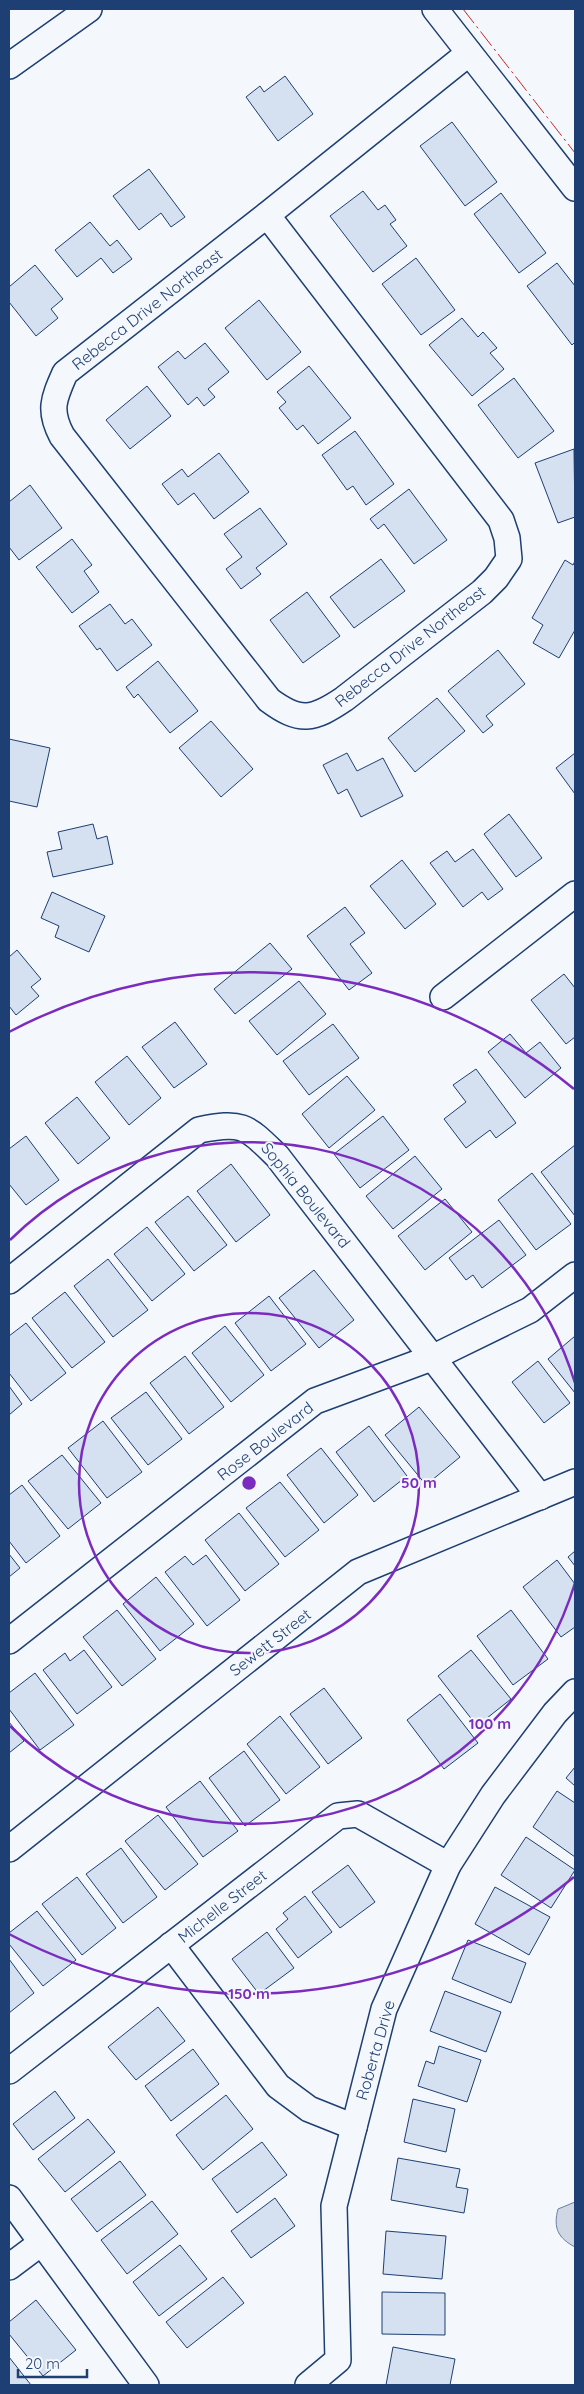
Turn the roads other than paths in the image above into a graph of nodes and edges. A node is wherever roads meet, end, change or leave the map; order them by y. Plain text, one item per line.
1 (89, 9) edge
2 (435, 9) edge
3 (469, 53) junction
4 (10, 62) edge
5 (575, 188) edge
6 (267, 215) junction
7 (575, 894) edge
8 (443, 997) dead end
9 (575, 1275) edge
10 (9, 1281) edge
11 (434, 1357) junction
12 (559, 1488) edge
13 (9, 1642) edge
14 (575, 1692) edge
15 (9, 1849) edge
16 (448, 1866) junction
17 (171, 1946) junction
18 (9, 2071) edge
19 (354, 2127) junction
20 (9, 2198) edge
21 (41, 2243) junction
22 (9, 2266) edge
23 (146, 2385) edge
24 (308, 2385) edge

1 - 4 street
2 - 3 street
3 - 5 street
3 - 6 street, Rebecca Drive Northeast
6 - 6 street, Rebecca Drive Northeast
7 - 8 street
9 - 11 street, Rose Boulevard
10 - 11 street, Sophia Boulevard
11 - 12 street, Sophia Boulevard
11 - 13 street, Rose Boulevard
12 - 15 street, Sewett Street
14 - 16 street, Roberta Drive
16 - 17 street, Michelle Street
16 - 19 street, Roberta Drive
17 - 18 street, Michelle Street
17 - 19 street
19 - 24 street, Roberta Drive
20 - 21 street
21 - 22 street
21 - 23 street

